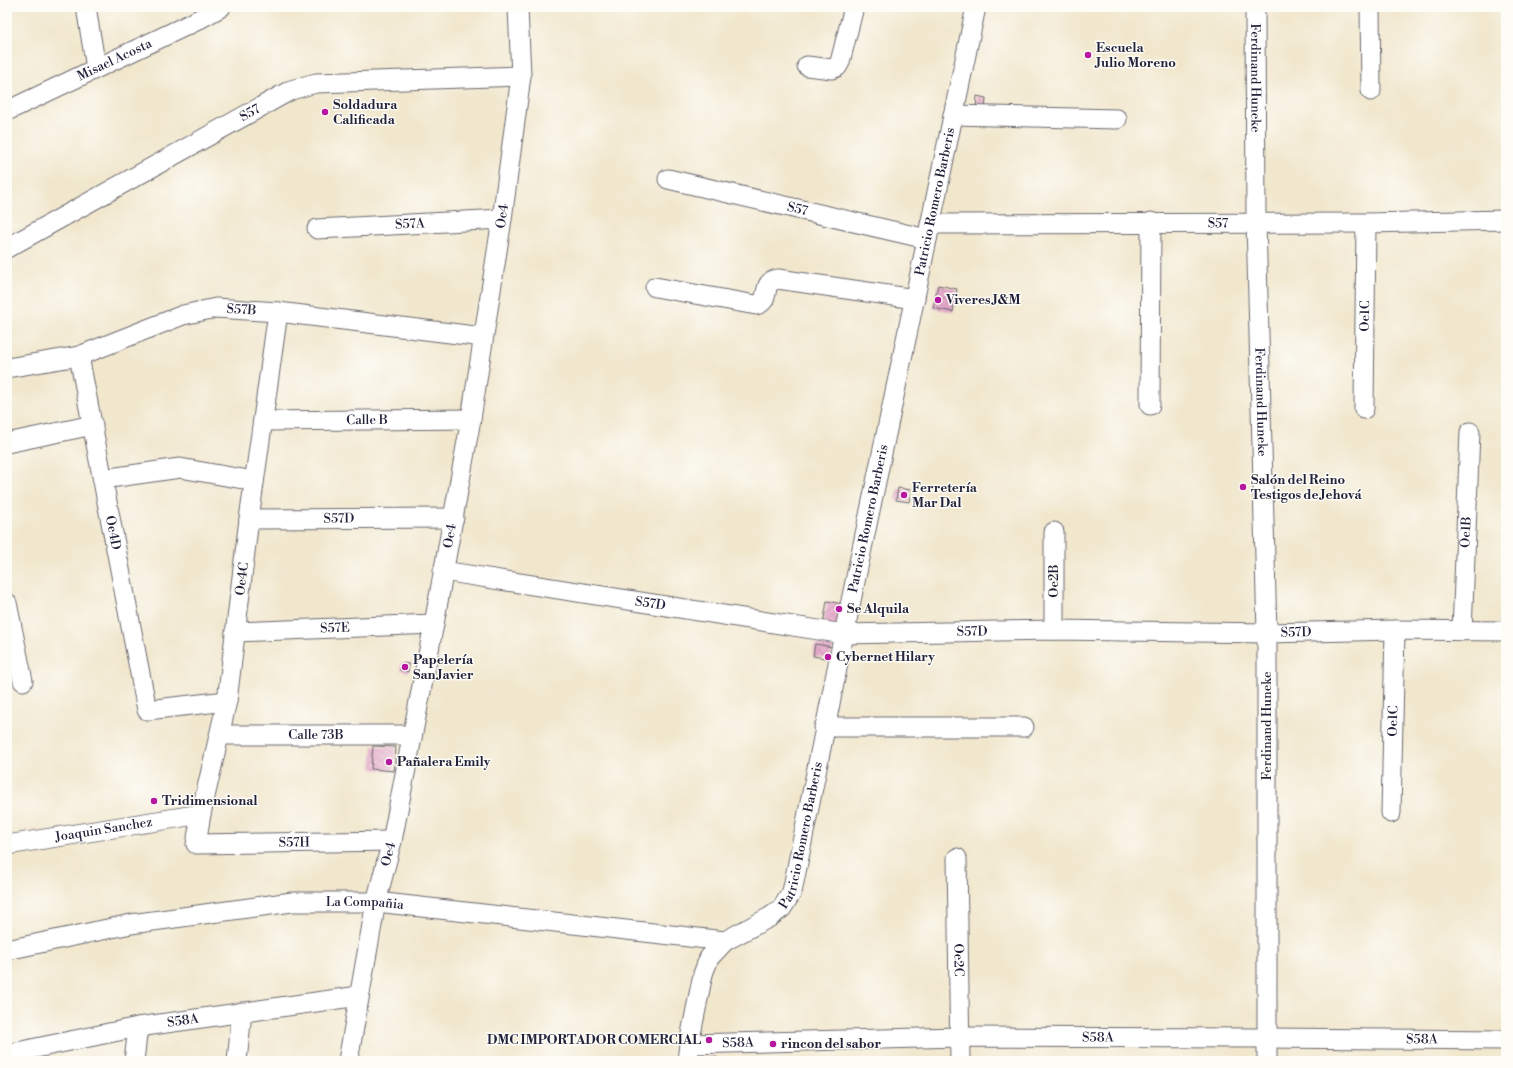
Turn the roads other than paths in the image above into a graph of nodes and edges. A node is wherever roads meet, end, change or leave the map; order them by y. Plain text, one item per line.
1 (86, 7) edge
2 (221, 7) edge
3 (518, 7) edge
4 (854, 7) edge
5 (976, 7) edge
6 (1255, 7) edge
7 (1370, 7) edge
8 (192, 15) edge
9 (807, 66) dead end
10 (96, 68) junction
11 (521, 76) junction
12 (1371, 91) dead end
13 (7, 110) edge
14 (953, 115) junction
15 (1117, 119) dead end
16 (668, 179) dead end
17 (502, 219) junction
18 (1506, 220) edge
19 (1151, 222) junction
20 (1256, 222) junction
21 (1366, 222) junction
22 (318, 229) dead end
23 (929, 231) junction
24 (7, 248) edge
25 (655, 287) dead end
26 (915, 299) junction
27 (278, 312) junction
28 (483, 337) junction
29 (79, 356) junction
30 (7, 368) edge
31 (1150, 405) dead end
32 (1364, 409) dead end
33 (471, 419) junction
34 (263, 421) junction
35 (93, 425) junction
36 (1470, 432) dead end
37 (7, 443) edge
38 (103, 479) junction
39 (254, 481) junction
40 (454, 518) junction
41 (249, 519) junction
42 (1054, 532) dead end
43 (443, 571) junction
44 (7, 602) edge
45 (434, 624) junction
46 (1054, 630) junction
47 (1395, 630) junction
48 (1462, 631) junction
49 (1506, 631) edge
50 (235, 632) junction
51 (1267, 633) junction
52 (844, 634) junction
53 (23, 681) dead end
54 (228, 701) junction
55 (824, 728) junction
56 (1024, 728) dead end
57 (221, 735) junction
58 (412, 735) junction
59 (1391, 813) dead end
60 (201, 814) junction
61 (392, 841) junction
62 (7, 844) edge
63 (196, 844) joint
64 (957, 858) dead end
65 (376, 902) junction
66 (726, 941) junction
67 (7, 950) edge
68 (359, 996) junction
69 (242, 1012) junction
70 (138, 1027) junction
71 (959, 1038) junction
72 (1266, 1038) junction
73 (1506, 1040) edge
74 (688, 1053) edge
75 (7, 1054) edge
76 (38, 1054) edge
77 (134, 1061) edge
78 (237, 1061) edge
79 (348, 1061) edge
80 (960, 1061) edge
81 (1267, 1061) edge

1 - 10 street
2 - 8 street, Misael Acosta
3 - 11 street, Oe4
4 - 9 street
5 - 14 street, Patricio Romero Barberis
6 - 20 street, Ferdinand Huneke
7 - 12 street
8 - 10 street, Misael Acosta
10 - 13 street, Misael Acosta
11 - 17 street, Oe4
11 - 24 street, S57
14 - 15 street
14 - 23 street, Patricio Romero Barberis
16 - 23 street, S57
17 - 22 street, S57A
17 - 28 street, Oe4
18 - 21 street, S57
19 - 20 street, S57
19 - 23 street, S57
19 - 31 street
20 - 21 street, S57
20 - 51 street, Ferdinand Huneke
21 - 32 street, Oe1C
23 - 26 street, Patricio Romero Barberis
25 - 26 street
26 - 52 street, Patricio Romero Barberis
27 - 28 street, S57B
27 - 29 street, S57B
27 - 34 street, Oe4C
28 - 33 street, Oe4
29 - 30 street, S57B
29 - 35 street, Oe4D
33 - 34 street, Calle B
33 - 40 street, Oe4
34 - 39 street, Oe4C
35 - 37 street
35 - 38 street, Oe4D
36 - 48 street, Oe1B
38 - 39 street
38 - 54 street, Oe4D
39 - 41 street, Oe4C
40 - 41 street, S57D
40 - 43 street, Oe4
41 - 50 street, Oe4C
42 - 46 street, Oe2B
43 - 45 street, Oe4
43 - 52 street, S57D
44 - 53 street
45 - 50 street, S57E
45 - 58 street, Oe4
46 - 51 street, S57D
46 - 52 street, S57D
47 - 48 street, S57D
47 - 51 street, S57D
47 - 59 street, Oe1C
48 - 49 street, S57D
50 - 54 street, Oe4C
51 - 72 street, Ferdinand Huneke
52 - 55 street, Patricio Romero Barberis
54 - 57 street, Oe4C
55 - 56 street
55 - 66 street, Patricio Romero Barberis
57 - 58 street, Calle 73B
57 - 60 street, Oe4C
58 - 61 street, Oe4
60 - 62 street, Joaquin Sanchez
60 - 63 street, Oe4C
61 - 63 street, S57H
61 - 65 street, Oe4
64 - 71 street, Oe2C
65 - 66 street, La Compañia
65 - 67 street, La Compañia
65 - 68 street, Oe4
66 - 74 street, Patricio Romero Barberis
68 - 69 street, S58A
68 - 79 street, Oe4
69 - 70 street, S58A
69 - 78 street
70 - 76 street, S58A
70 - 77 street
71 - 72 street, S58A
71 - 74 street, S58A
71 - 80 street, Oe2C
72 - 73 street, S58A
72 - 81 street, Ferdinand Huneke
75 - 76 street, S58A

